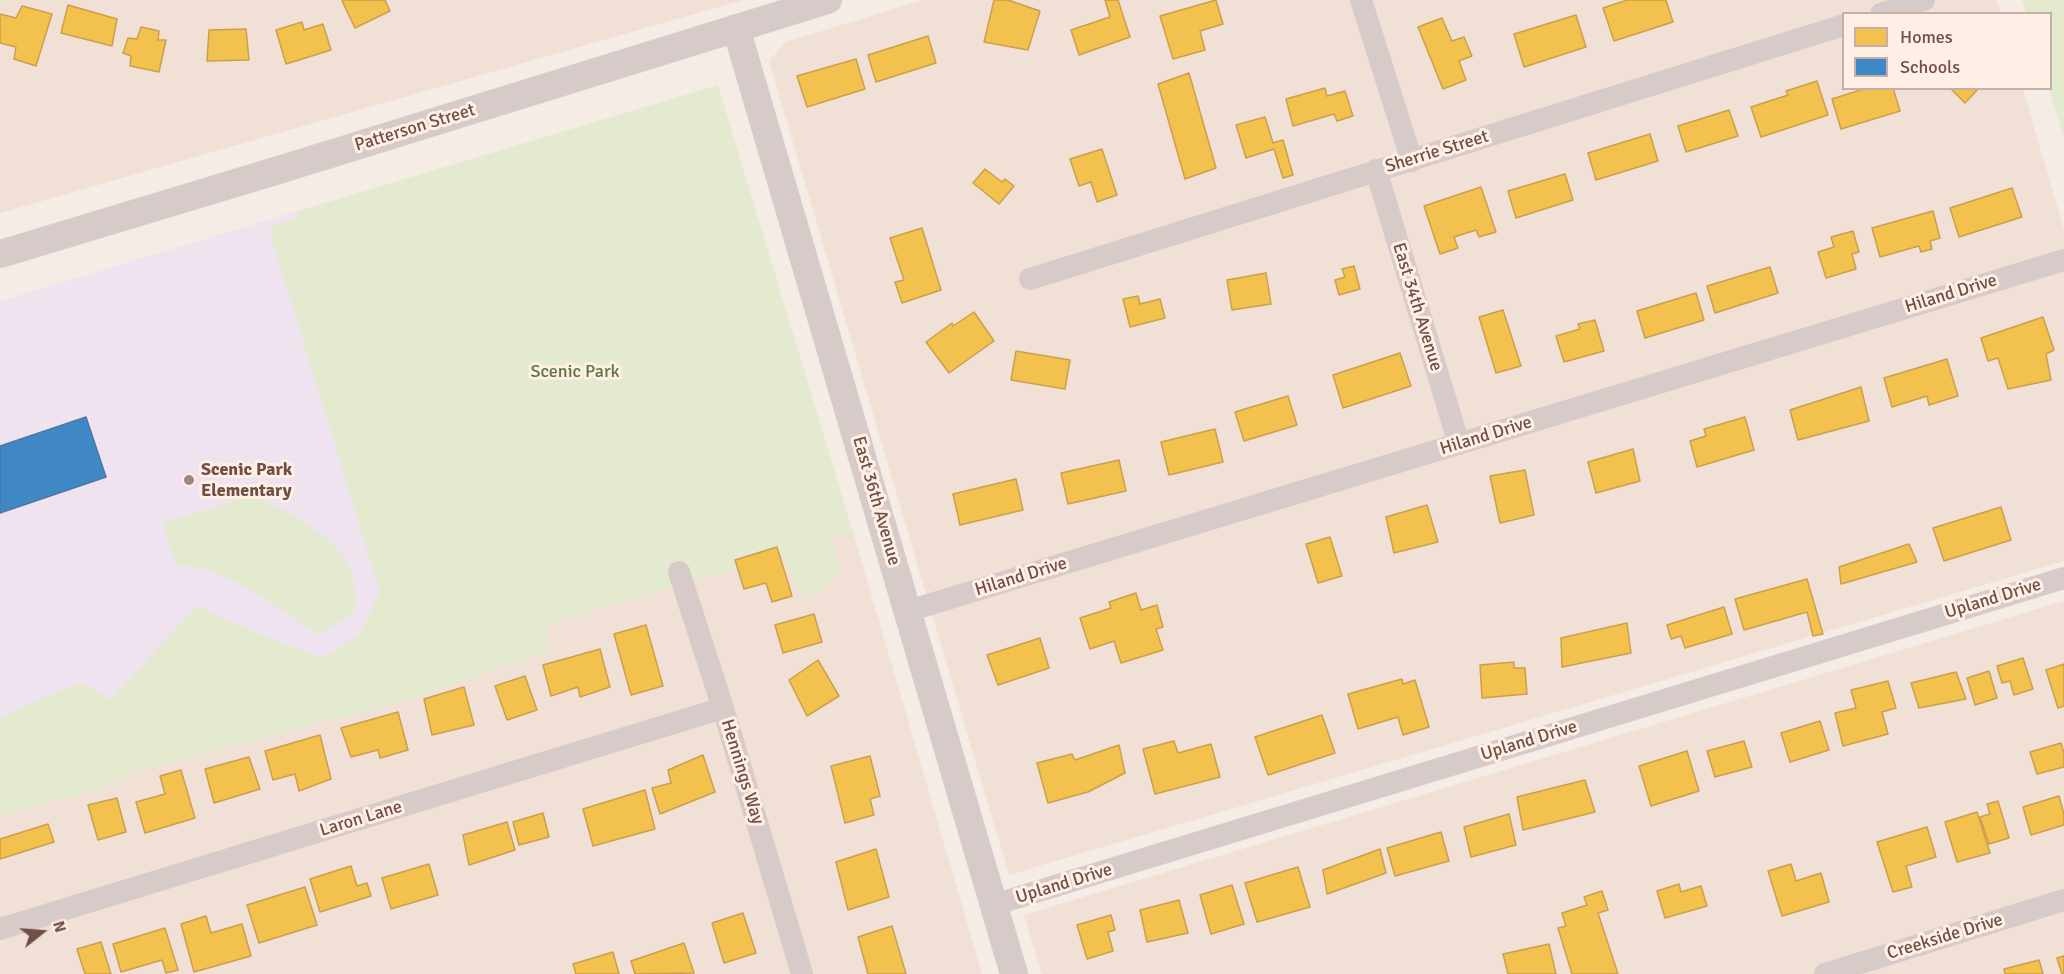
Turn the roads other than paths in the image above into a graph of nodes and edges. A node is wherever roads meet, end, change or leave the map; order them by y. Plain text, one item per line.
1 (828, 0) edge
2 (1361, 0) edge
3 (1924, 0) edge
4 (1887, 12) edge
5 (1842, 26) edge
6 (736, 28) junction
7 (1412, 161) junction
8 (1376, 170) junction
9 (0, 254) edge
10 (2064, 260) edge
11 (1030, 279) dead end
12 (1459, 444) junction
13 (679, 572) dead end
14 (2064, 578) edge
15 (909, 611) junction
16 (723, 708) junction
17 (2064, 900) edge
18 (993, 905) junction
19 (0, 929) edge
20 (802, 974) edge
21 (1014, 974) edge
22 (1825, 974) edge

1 - 6 street, Patterson Street
2 - 7 street
3 - 4 street
5 - 7 street, Sherrie Street
6 - 9 street, Patterson Street
6 - 15 street, East 36th Avenue
7 - 8 street, Sherrie Street
8 - 11 street, Sherrie Street
8 - 12 street, East 34th Avenue
10 - 12 street, Hiland Drive
12 - 15 street, Hiland Drive
13 - 16 street, Hennings Way
14 - 18 street, Upland Drive
15 - 18 street, East 36th Avenue
16 - 19 street, Laron Lane
16 - 20 street, Hennings Way
17 - 22 street, Creekside Drive
18 - 21 street, East 36th Avenue

